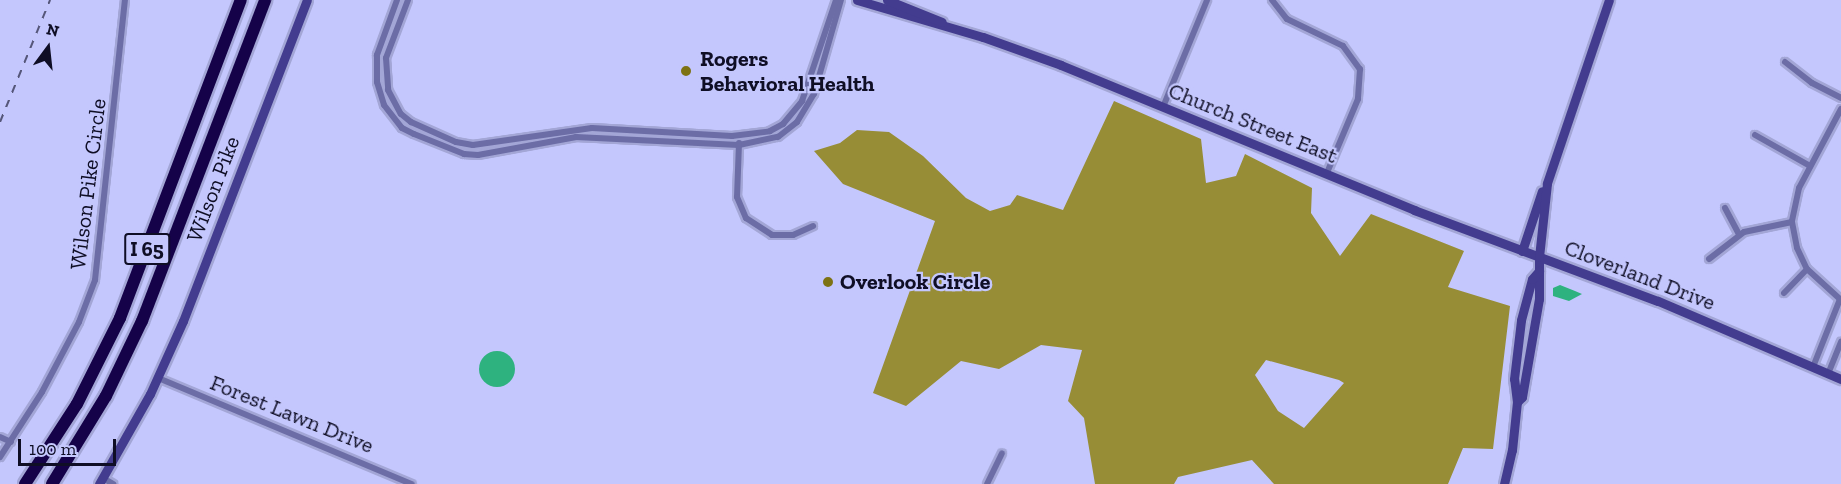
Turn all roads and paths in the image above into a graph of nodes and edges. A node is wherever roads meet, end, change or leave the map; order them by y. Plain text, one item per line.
1 (125, 0) edge
2 (241, 0) edge
3 (265, 0) edge
4 (306, 0) edge
5 (397, 0) edge
6 (408, 0) edge
7 (836, 0) edge
8 (841, 0) edge
9 (857, 0) edge
10 (887, 0) edge
11 (1207, 0) edge
12 (1272, 0) edge
13 (1609, 0) edge
14 (952, 27) junction
15 (1785, 62) dead end
16 (1841, 98) edge
17 (1162, 108) junction
18 (1841, 109) edge
19 (1755, 135) dead end
20 (740, 136) junction
21 (739, 145) junction
22 (1810, 166) junction
23 (1550, 174) junction
24 (1326, 175) junction
25 (1725, 208) dead end
26 (1792, 222) junction
27 (813, 226) dead end
28 (1739, 234) junction
29 (1522, 251) junction
30 (1539, 256) junction
31 (1709, 259) dead end
32 (1807, 269) junction
33 (1784, 293) dead end
34 (1841, 299) edge
35 (1841, 342) edge
36 (1813, 367) junction
37 (1828, 374) junction
38 (158, 378) junction
39 (1841, 379) edge
40 (0, 437) edge
41 (11, 442) junction
42 (1002, 453) dead end
43 (0, 457) edge
44 (101, 481) edge
45 (25, 484) edge
46 (52, 484) edge
47 (113, 484) edge
48 (412, 484) edge
49 (987, 484) edge
50 (1504, 484) edge

1 - 41 street, Wilson Pike Circle
2 - 45 highway, I 65
3 - 46 highway, I 65
4 - 38 main road, Wilson Pike
5 - 21 street
6 - 20 street
7 - 20 street
8 - 21 street
9 - 14 main road, Church Street East
10 - 14 main road, Church Street East
11 - 17 street
12 - 24 street
13 - 23 main road, Cloverland Drive
14 - 17 main road, Church Street East
15 - 16 street
17 - 24 main road, Church Street East
18 - 22 street
19 - 22 street
20 - 21 street
21 - 27 street
22 - 26 street
23 - 29 main road
23 - 30 main road, Cloverland Drive
24 - 29 main road, Church Street East
25 - 28 street
26 - 28 street
26 - 32 street
28 - 31 street
29 - 30 main road, Church Street East
30 - 36 main road, Cloverland Drive
30 - 50 main road
32 - 33 street
32 - 34 street
34 - 36 street
35 - 37 street
36 - 37 main road, Cloverland Drive
37 - 39 main road, Cloverland Drive
38 - 44 main road, Wilson Pike
38 - 48 street, Forest Lawn Drive
40 - 41 street
41 - 43 street, Wilson Pike Circle
42 - 49 street
44 - 47 street

